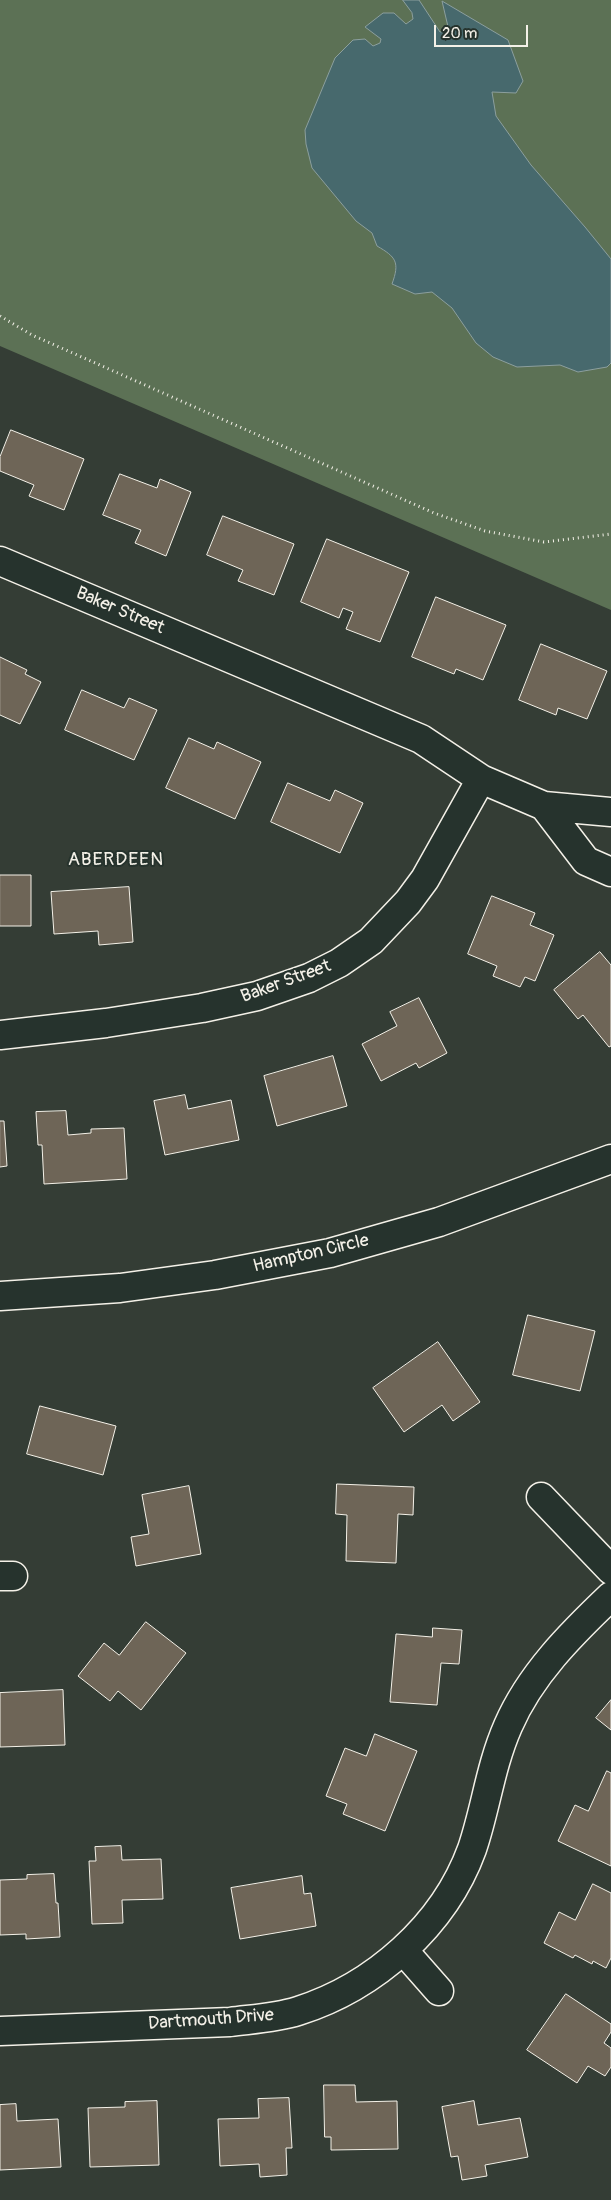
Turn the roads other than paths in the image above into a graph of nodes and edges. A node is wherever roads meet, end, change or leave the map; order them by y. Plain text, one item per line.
1 (0, 561) edge
2 (482, 779) junction
3 (544, 806) junction
4 (611, 812) edge
5 (611, 872) edge
6 (0, 1035) edge
7 (611, 1159) edge
8 (0, 1296) edge
9 (541, 1497) dead end
10 (611, 1570) edge
11 (611, 1596) edge
12 (404, 1950) junction
13 (439, 1991) dead end
14 (0, 2030) edge

1 - 2 street, Baker Street
2 - 3 street, Baker Street
2 - 6 street, Baker Street
3 - 4 street, Baker Street
3 - 5 street, Baker Street
7 - 8 street, Hampton Circle
9 - 10 street
11 - 12 street, Dartmouth Drive
12 - 13 street
12 - 14 street, Dartmouth Drive

